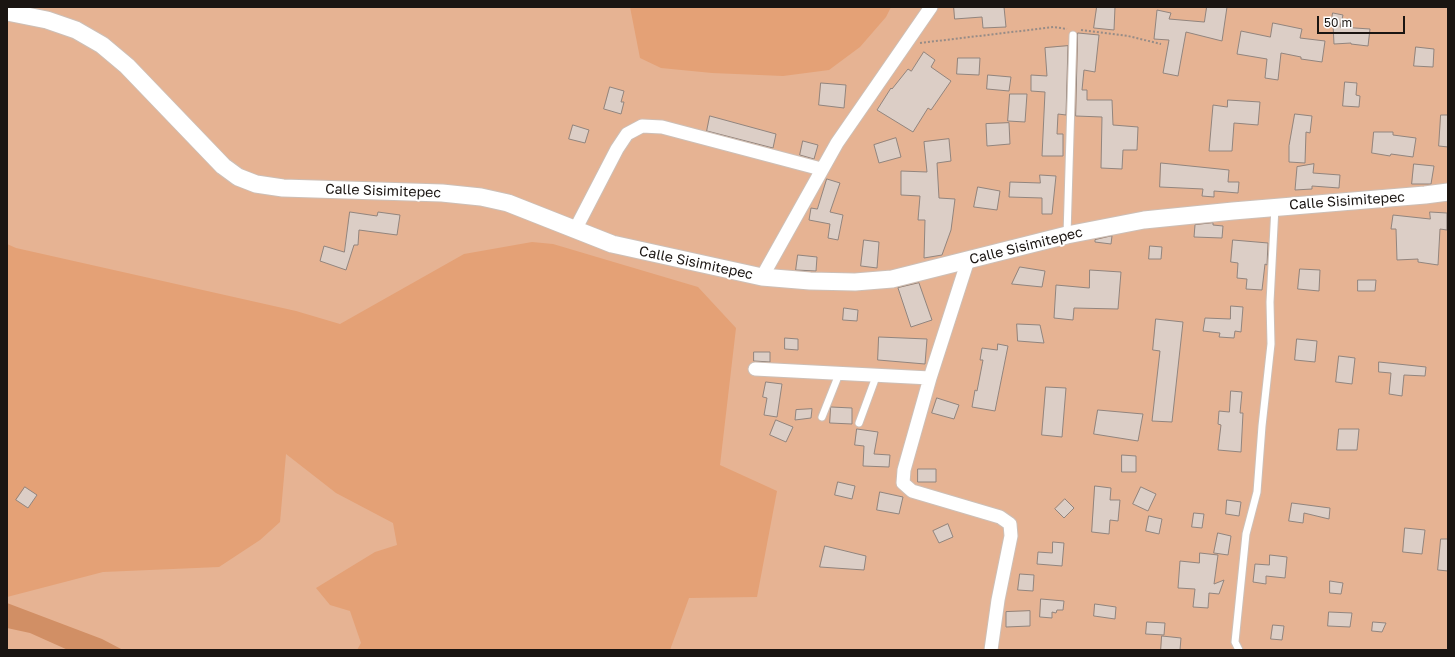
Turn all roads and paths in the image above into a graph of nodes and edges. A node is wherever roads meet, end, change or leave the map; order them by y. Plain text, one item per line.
1 (932, 7) edge
2 (7, 12) edge
3 (1072, 31) junction
4 (1161, 44) dead end
5 (905, 45) junction
6 (821, 169) junction
7 (1448, 192) edge
8 (1275, 207) junction
9 (575, 230) junction
10 (1067, 235) junction
11 (968, 260) junction
12 (762, 277) junction
13 (754, 369) dead end
14 (839, 374) junction
15 (877, 374) junction
16 (930, 378) junction
17 (822, 417) dead end
18 (859, 423) dead end
19 (991, 650) edge
20 (1240, 650) edge

1 - 5 street
2 - 9 street, Calle Sisimitepec
3 - 4 path
3 - 5 path
3 - 10 lane
5 - 6 street
6 - 9 street
6 - 12 street
7 - 8 street, Calle Sisimitepec
8 - 10 street, Calle Sisimitepec
8 - 20 lane
9 - 12 street, Calle Sisimitepec
10 - 11 street, Calle Sisimitepec
11 - 12 street, Calle Sisimitepec
11 - 16 street
13 - 14 street
14 - 15 street
14 - 17 lane
15 - 16 street
15 - 18 lane
16 - 19 street

